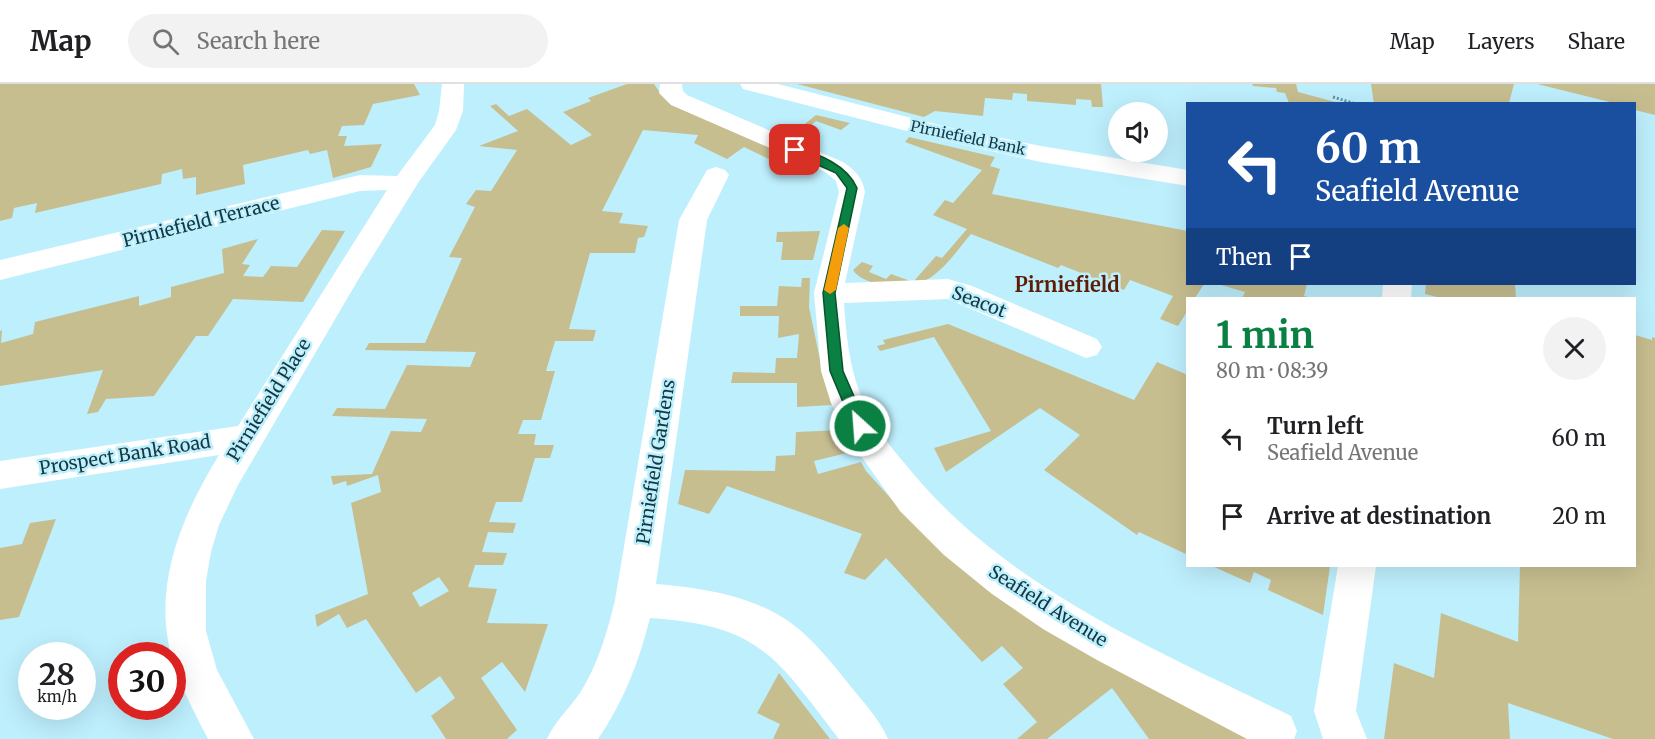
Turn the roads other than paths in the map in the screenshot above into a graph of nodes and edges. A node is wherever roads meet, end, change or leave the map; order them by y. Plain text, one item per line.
1 (453, 84) edge
2 (671, 84) edge
3 (751, 84) edge
4 (716, 175) dead end
5 (1186, 178) edge
6 (403, 185) junction
7 (0, 270) edge
8 (829, 293) junction
9 (1086, 347) dead end
10 (250, 437) junction
11 (0, 475) edge
12 (1357, 567) edge
13 (634, 600) junction
14 (1276, 731) dead end
15 (232, 739) edge
16 (569, 739) edge
17 (866, 739) edge
18 (1345, 739) edge

1 - 6 street, Pirniefield Place
2 - 8 street, Seafield Avenue
3 - 5 street, Pirniefield Bank
4 - 13 street, Pirniefield Gardens
6 - 7 street, Pirniefield Terrace
6 - 10 street, Pirniefield Place
8 - 9 street, Seacot
8 - 14 street, Seafield Avenue
10 - 11 street, Prospect Bank Road
10 - 15 street, Pirniefield Place
12 - 18 street
13 - 16 street, Pirniefield Gardens
13 - 17 street

